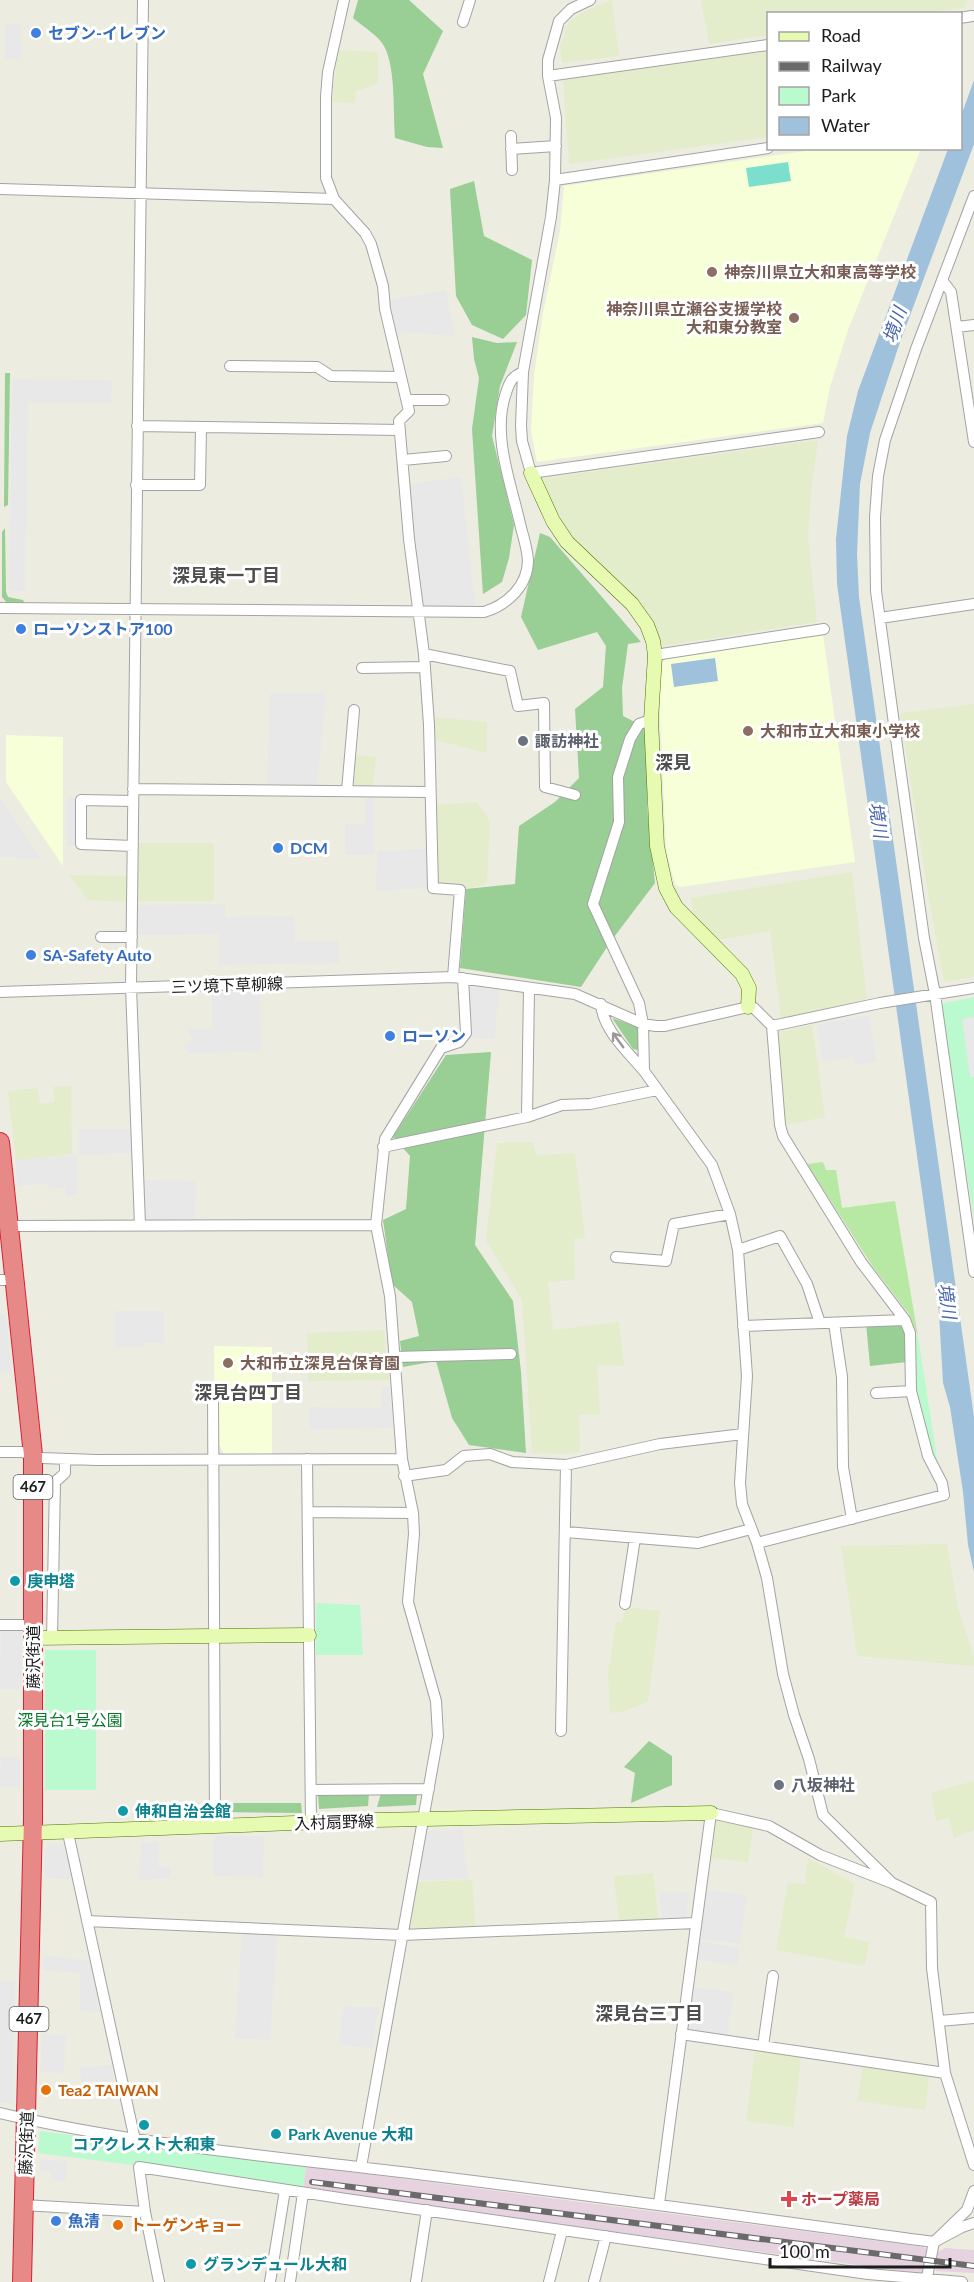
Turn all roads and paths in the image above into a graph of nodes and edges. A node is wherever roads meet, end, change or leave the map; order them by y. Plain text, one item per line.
1 (143, 0) edge
2 (344, 0) edge
3 (470, 0) edge
4 (590, 0) edge
5 (972, 16) dead end
6 (962, 18) edge
7 (463, 22) dead end
8 (767, 45) edge
9 (548, 76) junction
10 (511, 136) dead end
11 (556, 146) junction
12 (767, 148) edge
13 (512, 149) junction
14 (512, 170) dead end
15 (555, 180) junction
16 (0, 189) edge
17 (139, 194) junction
18 (974, 196) edge
19 (334, 199) junction
20 (942, 280) junction
21 (974, 325) edge
22 (957, 327) junction
23 (230, 366) dead end
24 (524, 372) junction
25 (400, 377) junction
26 (407, 400) junction
27 (444, 400) dead end
28 (137, 426) junction
29 (201, 427) junction
30 (400, 430) junction
31 (819, 432) dead end
32 (974, 442) edge
33 (446, 456) dead end
34 (403, 460) junction
35 (531, 473) junction
36 (136, 484) junction
37 (974, 604) edge
38 (0, 608) edge
39 (135, 609) junction
40 (418, 612) junction
41 (880, 618) junction
42 (824, 629) dead end
43 (424, 654) junction
44 (655, 655) junction
45 (424, 667) junction
46 (362, 668) dead end
47 (354, 710) dead end
48 (651, 720) junction
49 (133, 789) junction
50 (347, 791) junction
51 (430, 792) junction
52 (575, 795) dead end
53 (133, 801) junction
54 (133, 846) junction
55 (101, 937) dead end
56 (132, 937) junction
57 (458, 977) junction
58 (131, 987) junction
59 (974, 988) edge
60 (529, 989) junction
61 (0, 992) edge
62 (933, 995) junction
63 (601, 1004) junction
64 (748, 1006) junction
65 (643, 1024) junction
66 (772, 1026) junction
67 (644, 1071) junction
68 (657, 1090) junction
69 (527, 1117) junction
70 (0, 1142) edge
71 (383, 1147) junction
72 (730, 1214) junction
73 (140, 1225) junction
74 (376, 1225) junction
75 (9, 1226) junction
76 (738, 1250) junction
77 (616, 1257) dead end
78 (974, 1272) edge
79 (7, 1280) edge
80 (905, 1320) junction
81 (820, 1323) junction
82 (834, 1323) junction
83 (743, 1326) junction
84 (511, 1354) dead end
85 (394, 1358) junction
86 (213, 1388) dead end
87 (911, 1391) junction
88 (876, 1393) dead end
89 (743, 1434) junction
90 (0, 1452) edge
91 (33, 1455) junction
92 (308, 1458) junction
93 (65, 1459) junction
94 (402, 1459) junction
95 (213, 1460) junction
96 (566, 1465) junction
97 (404, 1476) junction
98 (308, 1512) junction
99 (413, 1514) junction
100 (852, 1519) junction
101 (751, 1529) junction
102 (566, 1532) junction
103 (634, 1538) junction
104 (757, 1543) junction
105 (625, 1604) dead end
106 (0, 1625) edge
107 (33, 1631) junction
108 (309, 1635) junction
109 (214, 1636) junction
110 (52, 1638) junction
111 (561, 1731) dead end
112 (429, 1789) junction
113 (311, 1790) junction
114 (711, 1813) junction
115 (422, 1820) junction
116 (311, 1823) junction
117 (215, 1827) junction
118 (32, 1833) junction
119 (68, 1833) junction
120 (0, 1834) edge
121 (892, 1883) junction
122 (87, 1921) junction
123 (696, 1923) junction
124 (402, 1935) junction
125 (773, 1976) dead end
126 (974, 2018) edge
127 (939, 2021) junction
128 (681, 2034) junction
129 (763, 2046) junction
130 (945, 2073) junction
131 (0, 2113) edge
132 (27, 2120) junction
133 (970, 2138) edge
134 (135, 2140) junction
135 (974, 2165) edge
136 (361, 2167) junction
137 (285, 2190) junction
138 (974, 2191) edge
139 (303, 2193) junction
140 (659, 2204) junction
141 (23, 2205) junction
142 (427, 2210) junction
143 (145, 2212) junction
144 (974, 2223) edge
145 (562, 2231) junction
146 (606, 2236) junction
147 (934, 2242) junction
148 (927, 2280) edge
149 (22, 2282) edge
150 (159, 2282) edge
151 (270, 2282) edge
152 (290, 2282) edge
153 (416, 2282) edge
154 (549, 2282) edge
155 (594, 2282) edge
156 (962, 2282) edge

1 - 17 street
2 - 19 street
3 - 7 street
4 - 9 street
5 - 6 street
8 - 9 street
9 - 11 street
10 - 13 street
11 - 13 street
11 - 15 street
12 - 15 street
13 - 14 street
15 - 24 street
16 - 17 street
17 - 19 street
17 - 28 street
18 - 20 street
19 - 25 street
20 - 22 street
20 - 41 street
21 - 22 street
22 - 32 street
23 - 25 street
24 - 35 street
24 - 40 street
25 - 26 street
26 - 27 street
26 - 30 street
28 - 29 street
28 - 36 street
29 - 30 street
29 - 36 street
30 - 34 street
31 - 35 street
33 - 34 street
34 - 40 street
35 - 44 street
36 - 39 street
37 - 41 street
38 - 39 street
39 - 40 street
39 - 49 street
40 - 43 street
41 - 62 street
42 - 44 street
43 - 45 street
43 - 52 street
44 - 48 street
45 - 46 street
45 - 51 street
47 - 50 street
48 - 64 street
48 - 65 street
49 - 50 street
49 - 53 street
50 - 51 street
51 - 57 street
53 - 54 street
53 - 54 street
54 - 56 street
55 - 56 street
56 - 58 street
57 - 58 street, 三ツ境下草柳線
57 - 60 street, 三ツ境下草柳線
57 - 71 street
58 - 61 street, 三ツ境下草柳線
58 - 73 street
59 - 62 street
60 - 63 street, 三ツ境下草柳線
60 - 69 street
62 - 66 street
62 - 78 street
63 - 65 street, 三ツ境下草柳線
67 -> 63 street
64 - 65 street
64 - 66 street
65 - 67 street
66 - 80 street
67 - 68 street
68 - 69 street
68 - 72 street
69 - 71 street
70 - 75 highway, 藤沢街道 / 467
71 - 74 street
72 - 76 street
72 - 77 street
73 - 74 street
73 - 75 street
74 - 85 street
75 - 79 highway, 藤沢街道 / 467
76 - 81 street
76 - 83 street
79 - 91 highway, 藤沢街道 / 467
80 - 82 street
80 - 87 street
81 - 82 street
81 - 83 street
82 - 100 street
83 - 89 street
84 - 85 street
85 - 94 street
86 - 95 street
87 - 88 street
87 - 100 street
89 - 96 street
89 - 101 street
90 - 91 street
91 - 93 street
91 - 107 highway, 藤沢街道 / 467
92 - 94 street
92 - 95 street
92 - 98 street
93 - 95 street
93 - 110 street
94 - 97 street
95 - 109 street
96 - 97 street
96 - 102 street
97 - 99 street
98 - 99 street
98 - 108 street
99 - 112 street
100 - 104 street
101 - 103 street
101 - 104 street
102 - 103 street
102 - 111 street
103 - 105 street
104 - 121 street
106 - 107 street
107 - 110 street
107 - 118 highway, 藤沢街道 / 467
108 - 109 street
108 - 113 street
109 - 110 street
109 - 117 street
112 - 113 street
112 - 115 street
113 - 116 street
114 - 115 street, 入村扇野線
114 - 121 street
114 - 123 street
115 - 116 street, 入村扇野線
115 - 124 street
116 - 117 street, 入村扇野線
117 - 119 street, 入村扇野線
118 - 119 street, 入村扇野線
118 - 120 street, 入村扇野線
118 - 132 highway, 藤沢街道 / 467
119 - 122 street
121 - 127 street
122 - 124 street
122 - 134 street
123 - 124 street
123 - 128 street
124 - 136 street
125 - 129 street
126 - 127 street
127 - 130 street
128 - 129 street
128 - 140 street
129 - 130 street
130 - 133 street
131 - 132 street
132 - 134 street
132 - 141 highway, 藤沢街道 / 467
133 - 135 street
134 - 136 street
136 - 140 street
137 - 139 street
137 - 143 street
137 - 151 street
138 - 147 street
139 - 142 street
139 - 152 street
140 - 147 street
141 - 143 street
141 - 149 highway, 藤沢街道 / 467
142 - 145 street
142 - 153 street
143 - 150 street
144 - 147 street
145 - 146 street
145 - 154 street
146 - 148 street
146 - 155 street
147 - 148 street
148 - 156 street

